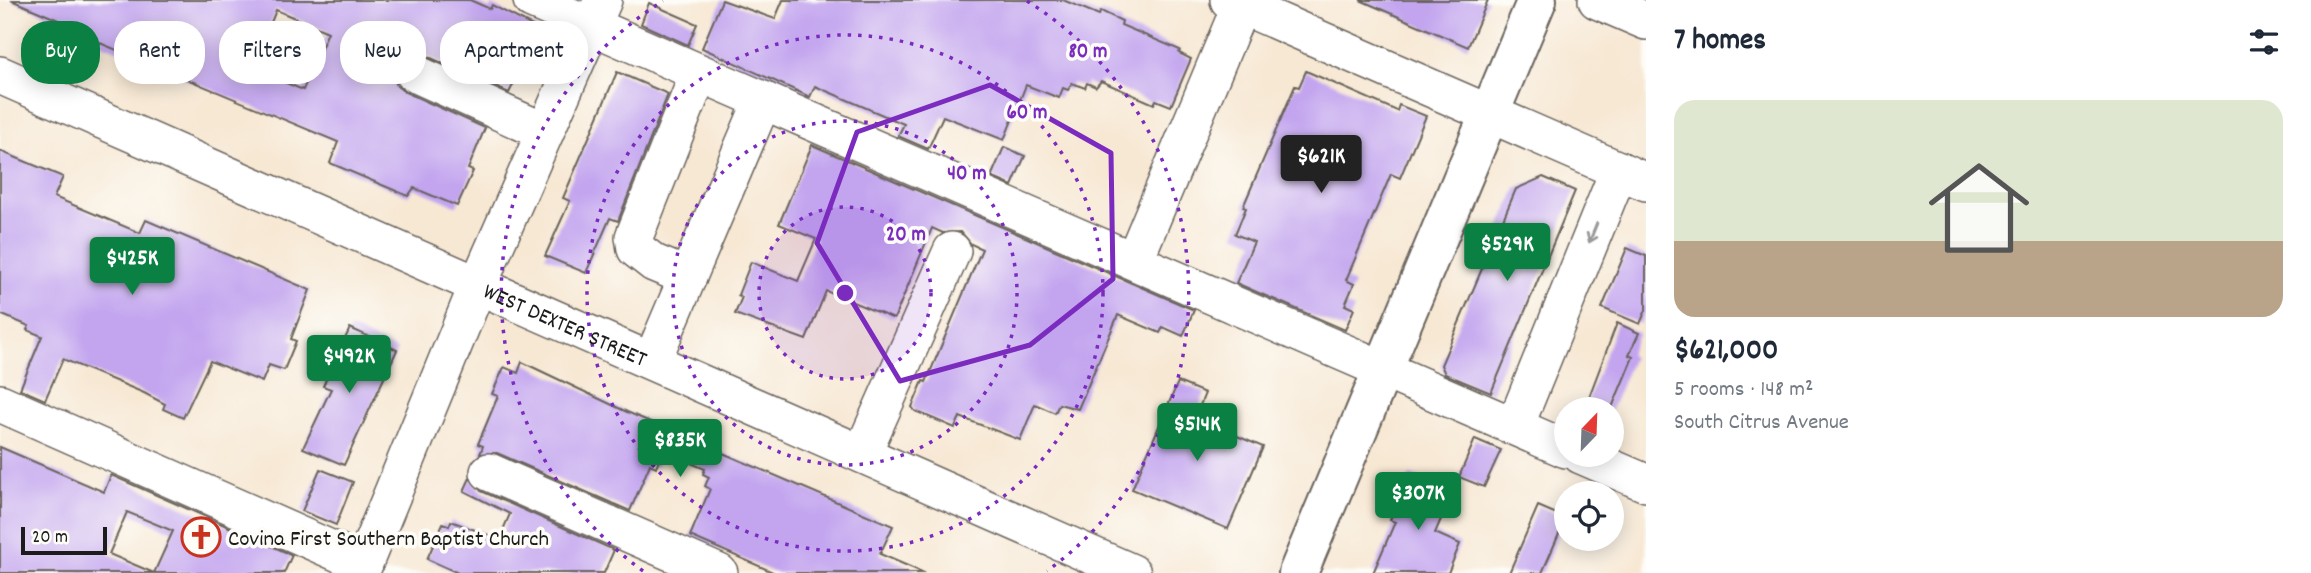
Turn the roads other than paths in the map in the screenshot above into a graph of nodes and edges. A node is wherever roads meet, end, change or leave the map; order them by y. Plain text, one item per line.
1 (531, 0) edge
2 (1537, 0) edge
3 (1597, 0) edge
4 (1235, 3) edge
5 (597, 13) edge
6 (1646, 21) edge
7 (1295, 27) edge
8 (699, 73) junction
9 (0, 75) edge
10 (426, 78) edge
11 (763, 100) junction
12 (1488, 114) junction
13 (545, 132) junction
14 (1632, 176) edge
15 (952, 251) dead end
16 (1134, 261) junction
17 (688, 277) junction
18 (478, 285) junction
19 (652, 361) junction
20 (1381, 369) junction
21 (0, 402) edge
22 (1515, 426) junction
23 (1554, 444) edge
24 (862, 454) junction
25 (1609, 467) edge
26 (489, 472) dead end
27 (1646, 483) edge
28 (658, 561) edge
29 (362, 568) edge
30 (719, 573) edge
31 (1132, 573) edge
32 (1298, 573) edge

1 - 5 street
2 - 12 main road
3 - 6 street
4 - 7 street
4 - 16 street
5 - 8 street
5 - 13 street
7 - 12 street
8 - 11 street
8 - 17 street
9 - 18 street, WEST DEXTER STREET
10 - 13 street
11 - 16 street
11 - 17 street
12 - 14 street
12 - 20 main road
13 - 18 street
14 -> 22 street
15 - 24 street
16 - 20 street
17 - 19 street
18 - 19 street, WEST DEXTER STREET
18 - 29 street
19 - 24 street, WEST DEXTER STREET
20 - 22 street
20 - 32 main road
21 - 29 street
22 - 23 street
24 - 31 street, WEST DEXTER STREET
25 - 27 street
26 - 28 street
28 - 30 street

